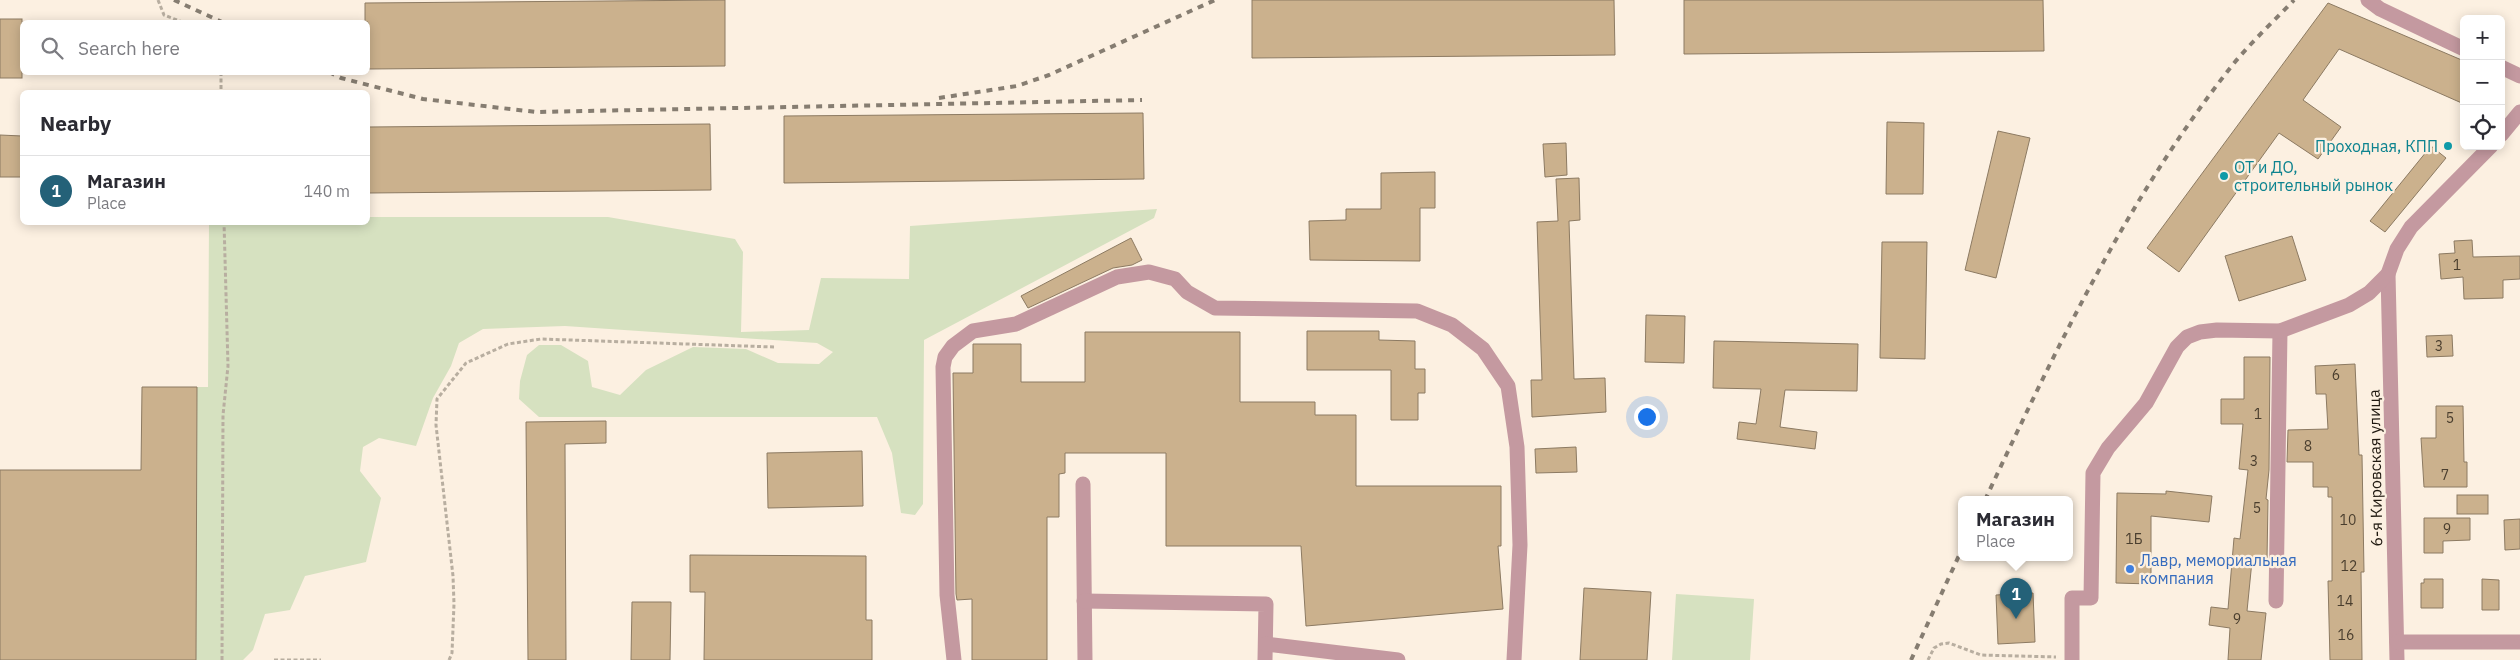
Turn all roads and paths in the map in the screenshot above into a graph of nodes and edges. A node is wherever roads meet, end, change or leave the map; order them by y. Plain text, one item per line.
1 (158, 0) edge
2 (2368, 0) edge
3 (177, 20) edge
4 (2460, 47) edge
5 (2505, 69) edge
6 (221, 75) edge
7 (2520, 76) edge
8 (221, 90) edge
9 (2520, 112) edge
10 (2505, 130) edge
11 (2487, 150) edge
12 (224, 225) edge
13 (2388, 274) junction
14 (2280, 332) junction
15 (774, 347) dead end
16 (1083, 484) dead end
17 (1084, 601) junction
18 (2276, 601) dead end
19 (2397, 642) junction
20 (2520, 642) edge
21 (1266, 644) junction
22 (2072, 658) edge
23 (222, 660) edge
24 (274, 660) edge
25 (321, 660) edge
26 (449, 660) edge
27 (954, 660) edge
28 (1085, 660) edge
29 (1266, 660) edge
30 (1398, 660) edge
31 (1514, 660) edge
32 (1928, 660) edge
33 (2397, 660) edge

1 - 3 path
2 - 4 street
5 - 7 street
6 - 8 path
9 - 10 street
11 - 13 street
12 - 23 path
13 - 14 street
13 - 19 street, 6-я Кировская улица
14 - 18 street
14 - 22 street
15 - 26 path
16 - 17 street
17 - 21 street
17 - 28 street
19 - 20 street
19 - 33 street, 6-я Кировская улица
21 - 29 street
21 - 30 street
22 - 32 path
24 - 25 path
27 - 31 street

